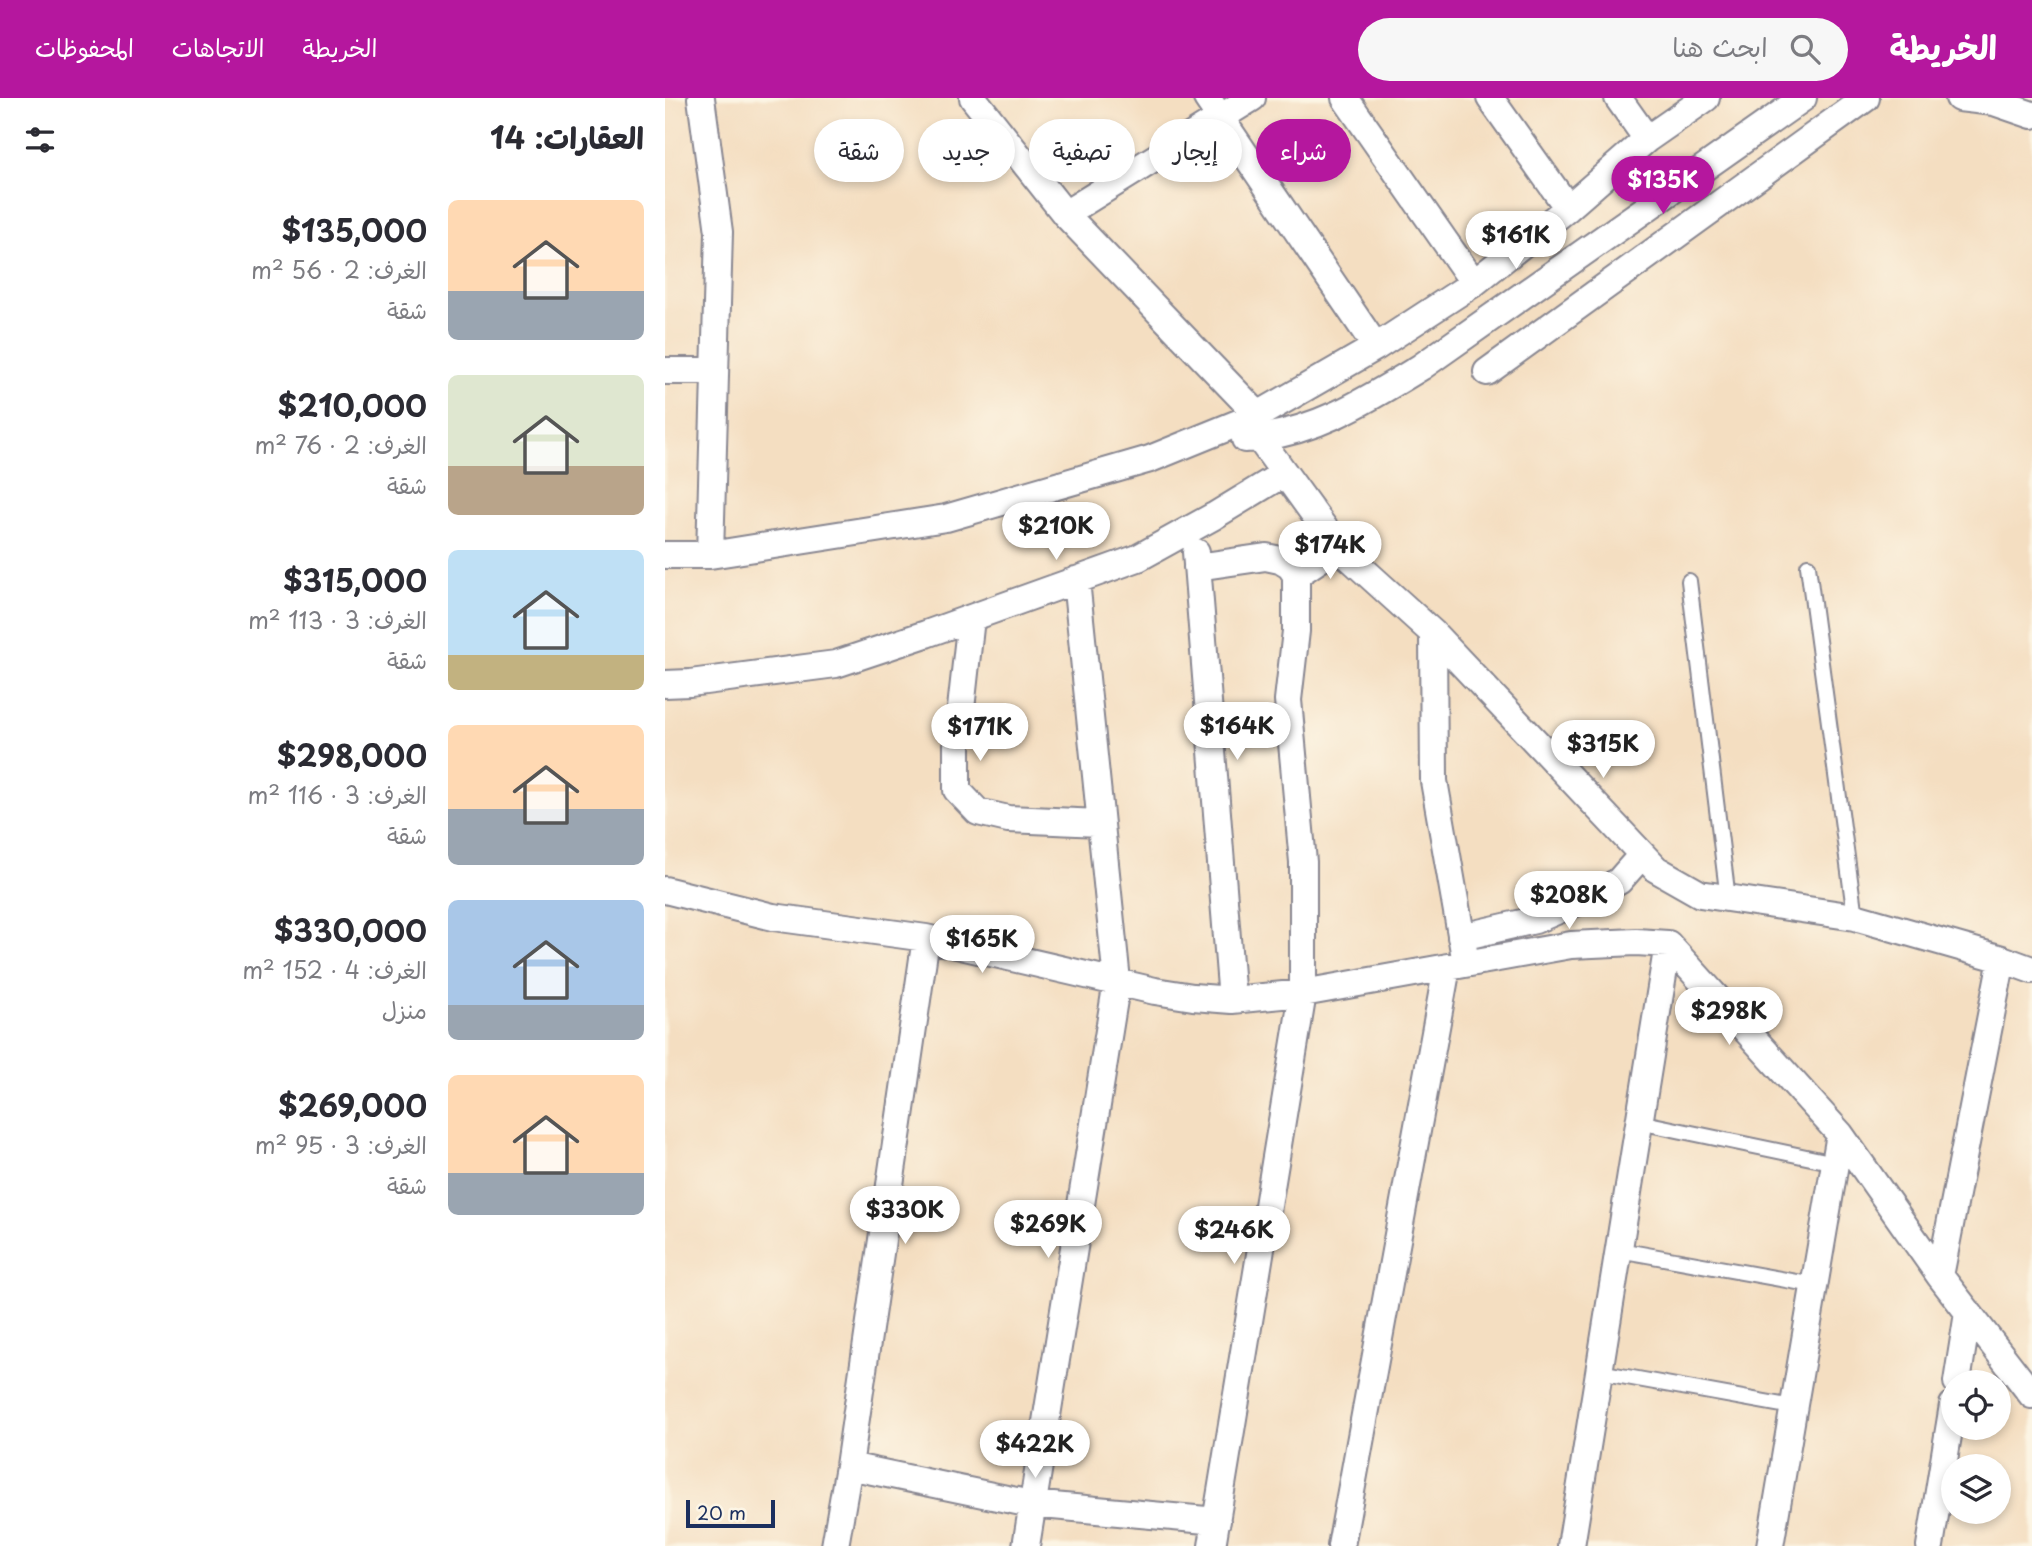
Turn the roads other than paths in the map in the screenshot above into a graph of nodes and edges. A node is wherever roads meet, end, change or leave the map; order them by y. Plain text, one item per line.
1 (701, 98) edge
2 (973, 98) edge
3 (1252, 98) edge
4 (1345, 98) edge
5 (1490, 98) edge
6 (1618, 98) edge
7 (1706, 98) edge
8 (1803, 98) edge
9 (1867, 98) edge
10 (1959, 98) edge
11 (1997, 100) edge
12 (1213, 109) edge
13 (2032, 115) edge
14 (1647, 139) junction
15 (1568, 208) junction
16 (1065, 214) junction
17 (1475, 283) junction
18 (1376, 347) junction
19 (665, 371) edge
20 (714, 371) junction
21 (1487, 372) dead end
22 (1259, 426) junction
23 (1283, 474) junction
24 (1194, 527) junction
25 (1338, 547) junction
26 (665, 555) edge
27 (710, 555) junction
28 (1808, 566) dead end
29 (1197, 567) junction
30 (1296, 575) junction
31 (1076, 580) junction
32 (1689, 582) dead end
33 (971, 618) junction
34 (1433, 633) junction
35 (665, 684) edge
36 (1100, 822) junction
37 (1641, 856) junction
38 (665, 890) edge
39 (1728, 899) junction
40 (1855, 917) junction
41 (1461, 937) junction
42 (926, 938) junction
43 (1668, 944) junction
44 (2002, 959) junction
45 (1456, 965) junction
46 (2032, 970) edge
47 (1117, 981) junction
48 (1303, 993) junction
49 (1232, 1000) junction
50 (1639, 1122) junction
51 (1840, 1134) junction
52 (1835, 1163) junction
53 (1619, 1250) junction
54 (1940, 1276) junction
55 (1814, 1285) junction
56 (1968, 1313) junction
57 (1959, 1370) edge
58 (1599, 1372) junction
59 (2032, 1395) edge
60 (1793, 1407) junction
61 (1947, 1440) edge
62 (849, 1466) junction
63 (1031, 1504) junction
64 (1214, 1533) edge
65 (835, 1546) edge
66 (1025, 1546) edge
67 (1341, 1546) edge
68 (1571, 1546) edge
69 (1770, 1546) edge
70 (1930, 1546) edge

1 - 20 street
2 - 16 street
3 - 12 street
4 - 17 street
5 - 15 street
6 - 14 street
7 - 14 street
8 - 22 street
9 - 21 street
10 - 11 street
11 - 13 street
12 - 16 street
12 - 18 street
14 - 15 street
15 - 17 street
16 - 22 street
17 - 18 street
18 - 22 street
19 - 20 street
20 - 27 street
22 - 23 street
22 - 27 street
23 - 24 street
23 - 25 street
24 - 29 street
24 - 31 street
25 - 30 street
25 - 34 street
26 - 27 street
28 - 40 lane
29 - 30 street
29 - 49 street
30 - 48 street
31 - 33 street
31 - 36 street
32 - 39 lane
33 - 35 street
33 - 36 street
34 - 37 street
34 - 41 street
36 - 47 street
37 - 39 street
37 - 41 street
38 - 42 street
39 - 40 street
40 - 44 street
41 - 45 street
42 - 47 street
42 - 62 street
43 - 45 street
43 - 50 street
43 - 51 street
44 - 46 street
44 - 54 street
45 - 48 street
45 - 67 street
47 - 49 street
47 - 63 street
48 - 49 street
48 - 64 street
50 - 52 lane
50 - 53 street
51 - 52 street
51 - 54 street
52 - 55 street
53 - 55 lane
53 - 58 street
54 - 56 street
55 - 60 street
56 - 57 street
56 - 59 street
58 - 60 lane
58 - 68 street
60 - 69 street
61 - 70 street
62 - 63 street
62 - 65 street
63 - 64 street
63 - 66 street

